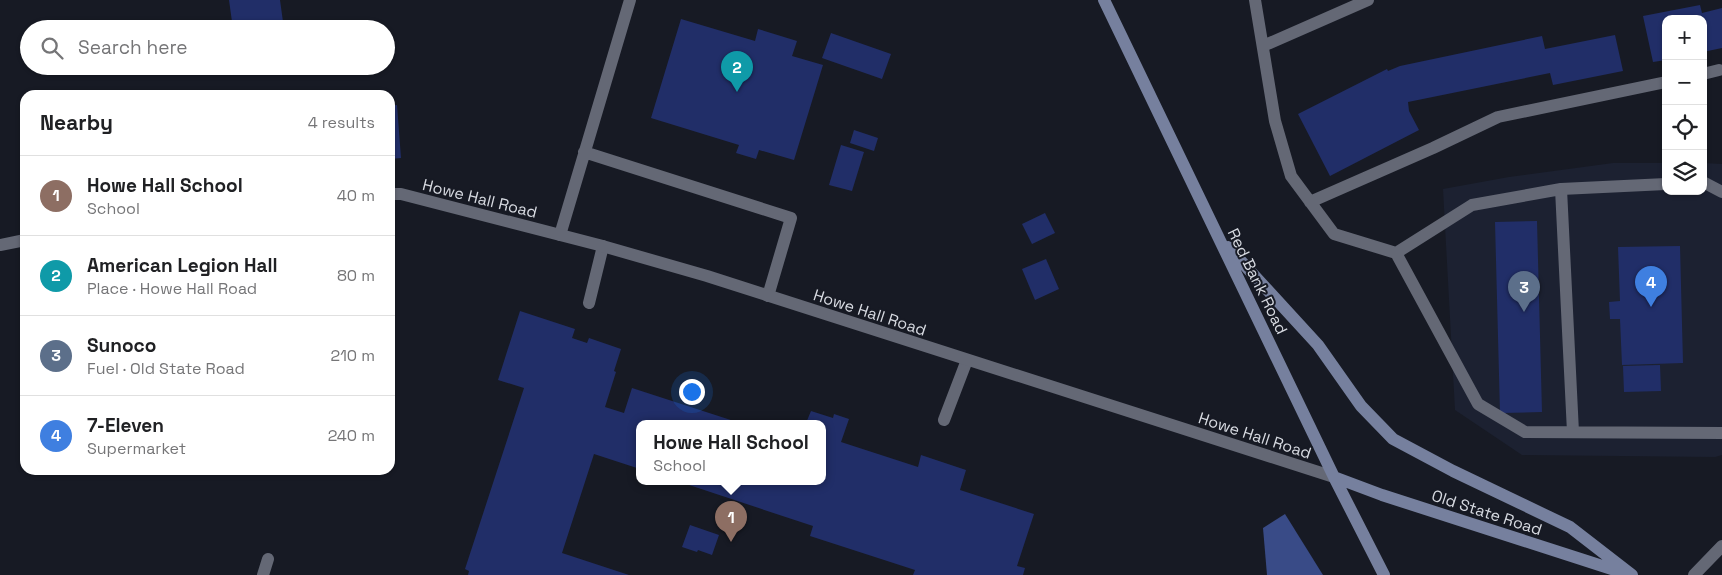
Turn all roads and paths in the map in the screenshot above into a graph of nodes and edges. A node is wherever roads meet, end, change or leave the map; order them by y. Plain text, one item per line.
1 (630, 0) edge
2 (1104, 0) edge
3 (1255, 0) edge
4 (1368, 0) edge
5 (1263, 46) junction
6 (1719, 70) dead end
7 (1707, 73) edge
8 (1662, 83) edge
9 (584, 152) junction
10 (1662, 184) edge
11 (1707, 184) edge
12 (1561, 189) junction
13 (1722, 192) edge
14 (395, 194) edge
15 (1310, 202) junction
16 (560, 235) junction
17 (1218, 236) junction
18 (20, 241) edge
19 (0, 245) edge
20 (603, 246) junction
21 (1396, 253) junction
22 (768, 296) junction
23 (589, 303) dead end
24 (967, 360) junction
25 (944, 420) dead end
26 (1573, 432) junction
27 (1722, 433) edge
28 (1334, 477) junction
29 (1722, 546) edge
30 (268, 559) dead end
31 (263, 575) edge
32 (1384, 575) edge
33 (1631, 575) edge
34 (1694, 575) edge

1 - 9 street
2 - 17 main road, Red Bank Road
3 - 5 street
4 - 5 street
5 - 15 street
6 - 7 street
8 - 15 street
9 - 16 street
9 - 22 street
10 - 12 street
11 - 13 street
12 - 21 street
12 - 26 street
14 - 16 street, Howe Hall Road
15 - 21 street
16 - 20 street, Howe Hall Road
17 - 28 main road, Red Bank Road
17 - 33 main road
18 - 19 street
20 - 22 street, Howe Hall Road
20 - 23 street
21 - 26 street
22 - 24 street, Howe Hall Road
24 - 25 street
24 - 28 street, Howe Hall Road
26 - 27 street
28 - 32 main road, Red Bank Road
28 - 33 main road, Old State Road
29 - 34 street
30 - 31 street

